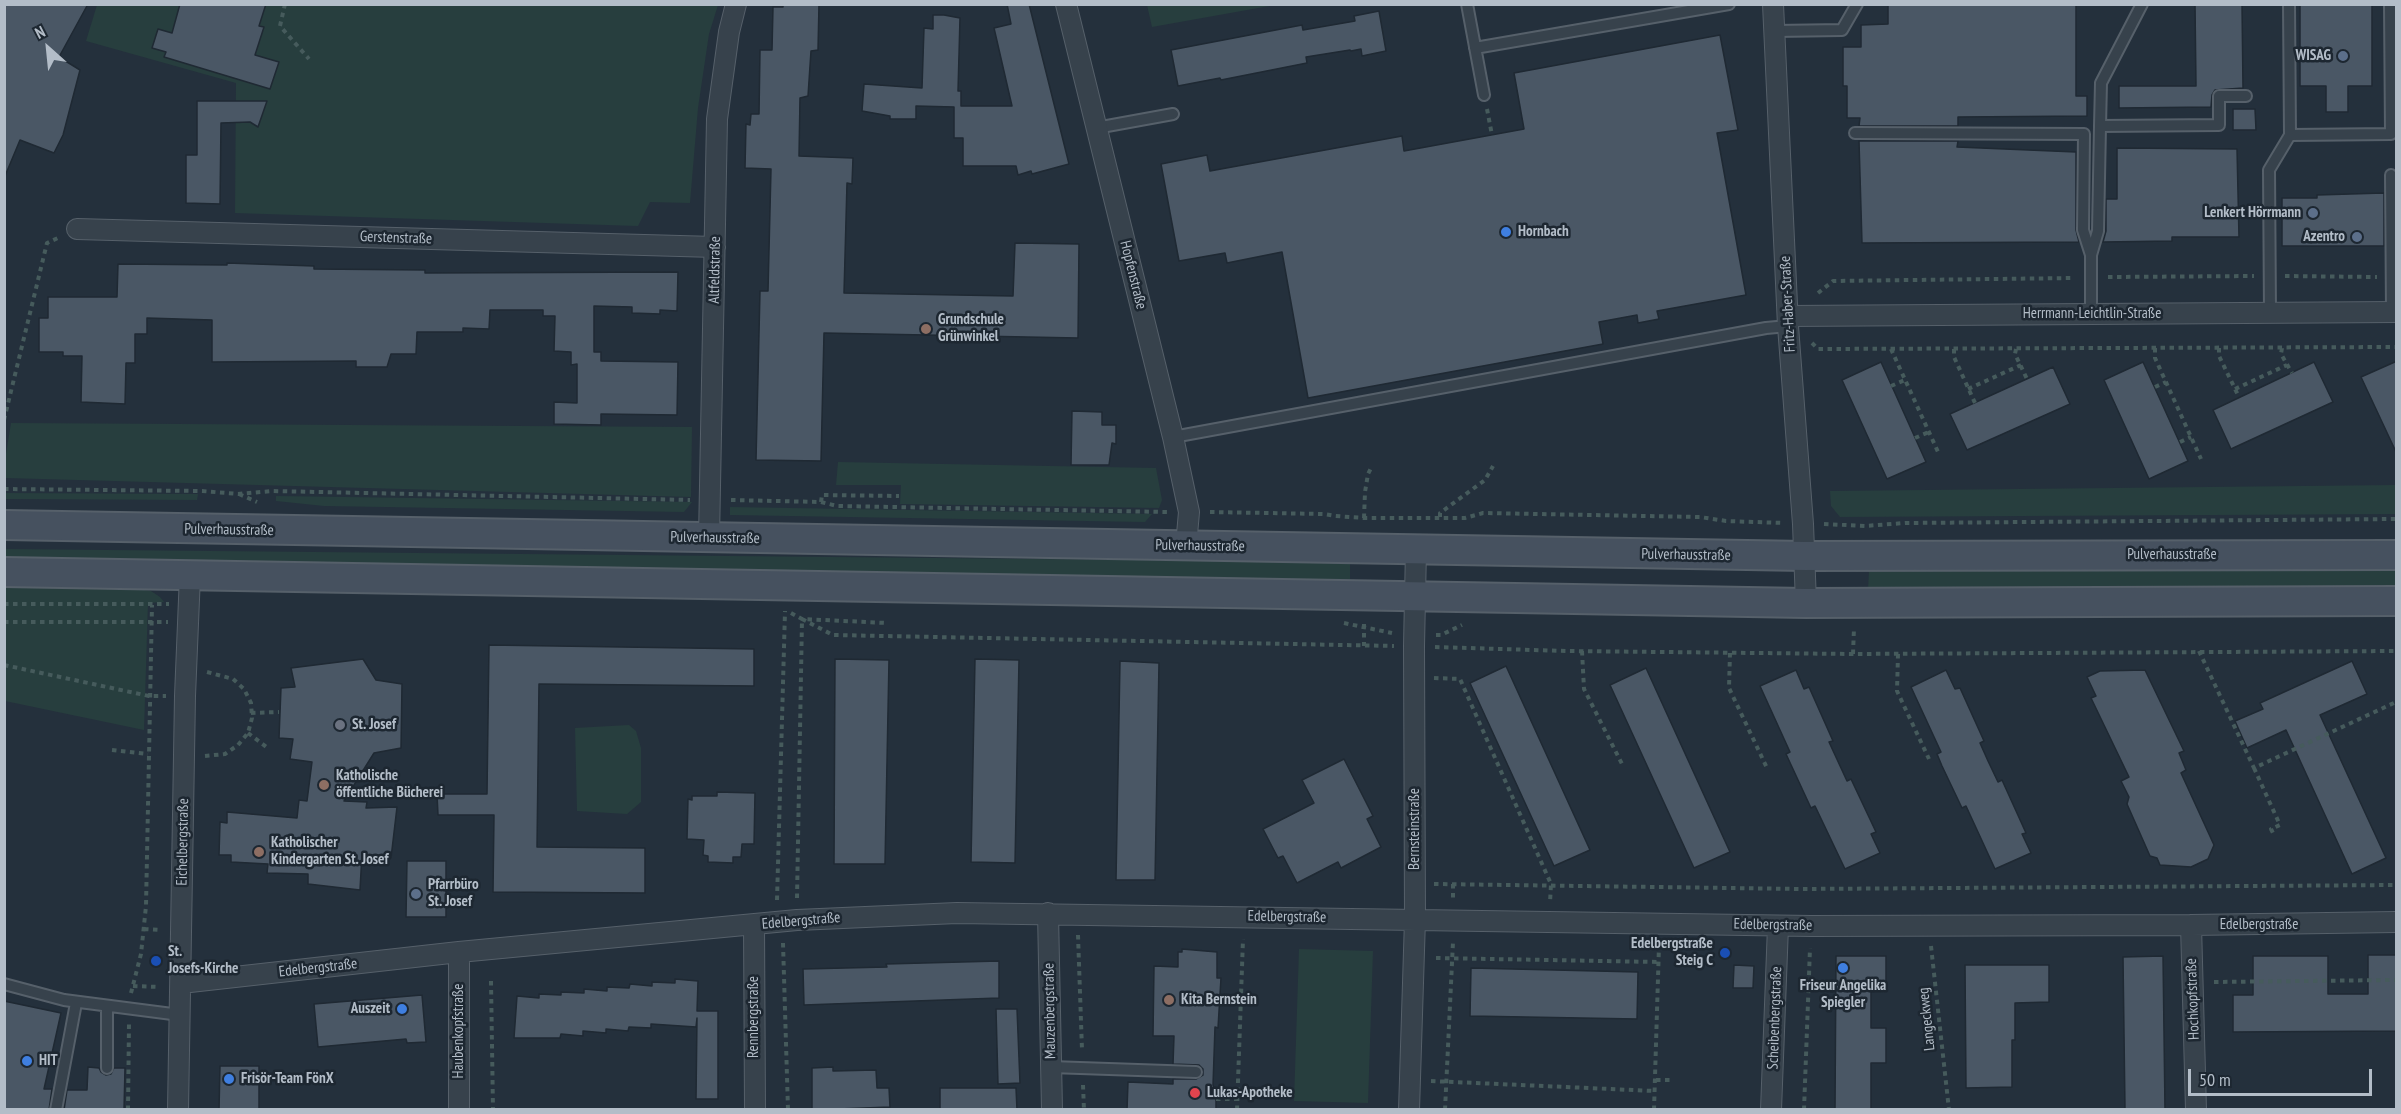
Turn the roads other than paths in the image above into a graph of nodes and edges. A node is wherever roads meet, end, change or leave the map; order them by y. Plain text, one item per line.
1 (736, 4) edge
2 (1066, 4) edge
3 (1467, 4) edge
4 (1729, 4) edge
5 (1773, 4) edge
6 (1857, 4) edge
7 (2142, 4) edge
8 (2289, 4) edge
9 (2390, 4) edge
10 (1775, 32) junction
11 (1475, 48) junction
12 (1484, 95) road end
13 (2246, 96) dead end
14 (1173, 114) dead end
15 (2100, 126) junction
16 (1096, 128) junction
17 (1855, 133) dead end
18 (2290, 135) junction
19 (2391, 175) dead end
20 (76, 229) road end
21 (716, 247) junction
22 (2091, 255) junction
23 (2394, 312) edge
24 (2270, 313) junction
25 (2091, 314) junction
26 (1788, 321) junction
27 (1173, 437) junction
28 (4, 517) edge
29 (4, 525) edge
30 (76, 527) junction
31 (709, 538) junction
32 (1186, 546) junction
33 (1416, 549) junction
34 (2397, 555) edge
35 (1805, 556) junction
36 (4, 572) edge
37 (190, 588) junction
38 (1415, 597) junction
39 (2397, 601) edge
40 (1806, 603) junction
41 (1048, 913) junction
42 (1415, 919) junction
43 (2397, 922) edge
44 (754, 925) junction
45 (1778, 926) junction
46 (2191, 926) junction
47 (459, 952) junction
48 (4, 984) edge
49 (171, 985) junction
50 (76, 1002) junction
51 (107, 1007) junction
52 (180, 1015) junction
53 (1051, 1067) junction
54 (107, 1068) dead end
55 (1196, 1072) dead end
56 (56, 1110) edge
57 (178, 1110) edge
58 (459, 1110) edge
59 (755, 1110) edge
60 (1052, 1110) edge
61 (1408, 1110) edge
62 (1771, 1110) edge
63 (2196, 1110) edge

1 - 21 street, Altfeldstraße
2 - 16 street, Hopfenstraße
3 - 11 lane
4 - 11 lane
5 - 10 street, Fritz-Haber-Straße
6 - 10 lane
7 - 15 lane
8 - 18 lane
9 - 18 lane
10 - 26 street, Fritz-Haber-Straße
11 - 12 lane
13 - 15 lane
14 - 16 lane
15 - 22 lane
16 - 27 street, Hopfenstraße
17 - 22 lane
18 - 24 lane
19 - 23 lane
20 - 21 street, Gerstenstraße
21 - 31 street, Altfeldstraße
22 - 25 lane
23 - 24 street, Herrmann-Leichtlin-Straße
24 - 25 street, Herrmann-Leichtlin-Straße
25 - 26 street, Herrmann-Leichtlin-Straße
26 - 27 lane
26 - 35 street, Fritz-Haber-Straße
27 - 32 street, Hopfenstraße
28 - 30 main road
29 - 30 main road, Pulverhausstraße
30 - 31 main road, Pulverhausstraße
31 - 32 main road, Pulverhausstraße
32 - 33 main road, Pulverhausstraße
33 - 35 main road, Pulverhausstraße
33 - 38 street, Bernsteinstraße
34 - 35 main road, Pulverhausstraße
35 - 40 street, Fritz-Haber-Straße
36 - 37 main road
37 - 38 main road
37 - 49 street, Eichelbergstraße
38 - 40 main road
38 - 42 street, Bernsteinstraße
39 - 40 main road
41 - 42 street, Edelbergstraße
41 - 44 street, Edelbergstraße
41 - 53 street, Mauzenbergstraße
42 - 45 street, Edelbergstraße
42 - 61 street, Bernsteinstraße
43 - 46 street, Edelbergstraße
44 - 47 street, Edelbergstraße
44 - 59 street, Rennbergstraße
45 - 46 street, Edelbergstraße
45 - 62 street, Scheibenbergstraße
46 - 63 street, Hochkopfstraße
47 - 49 street, Edelbergstraße
47 - 58 street, Haubenkopfstraße
48 - 50 lane
49 - 52 street, Eichelbergstraße
50 - 51 lane
50 - 56 lane
51 - 52 lane
51 - 54 lane
52 - 57 street, Eichelbergstraße
53 - 55 lane
53 - 60 street, Mauzenbergstraße

